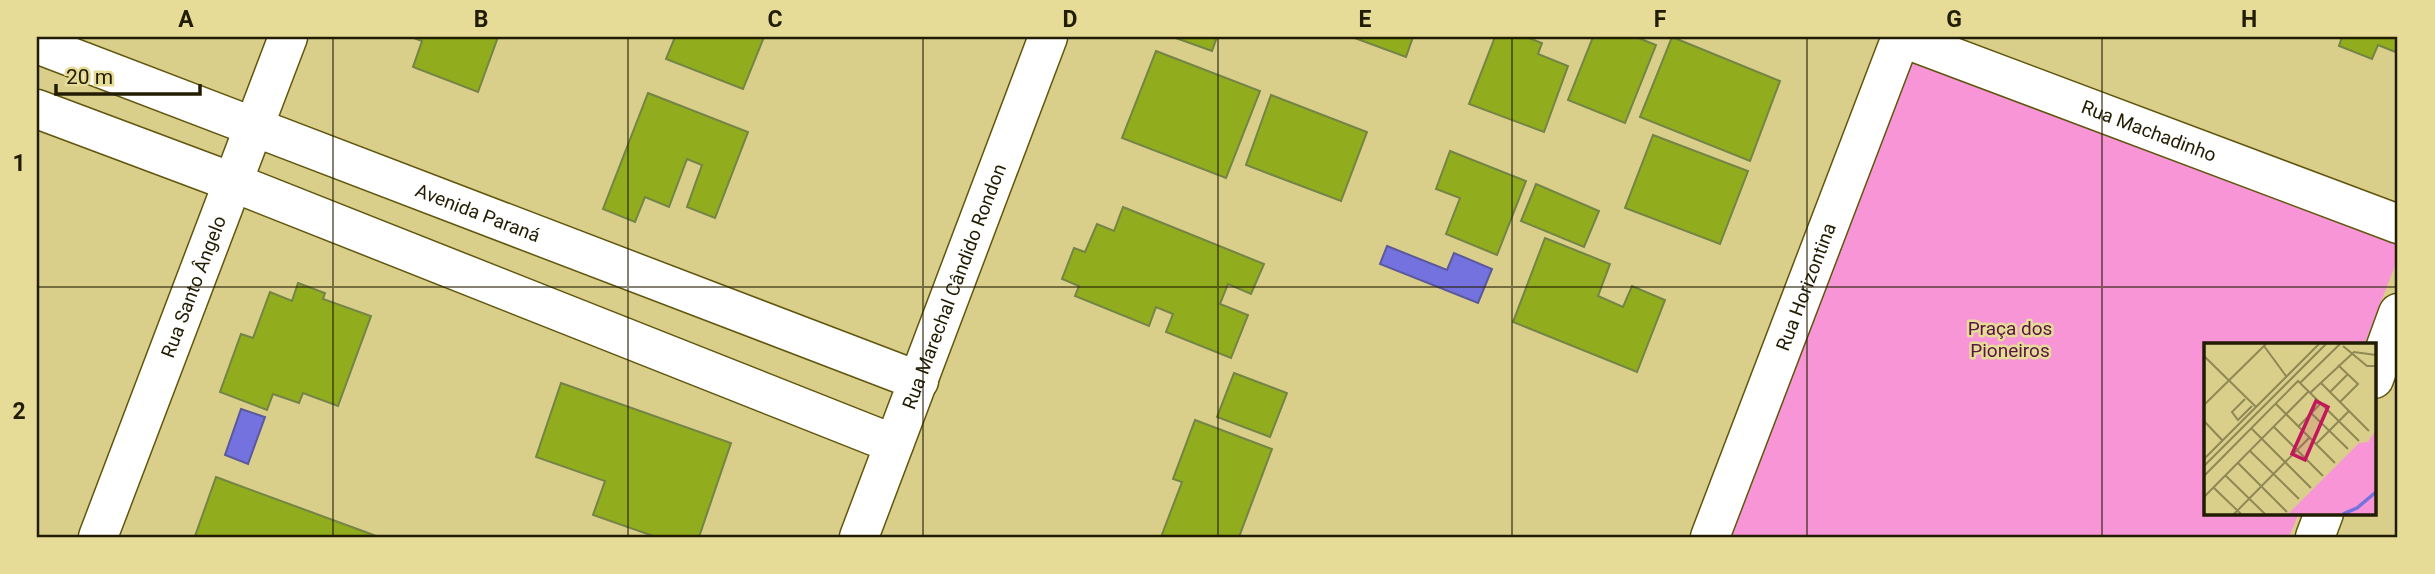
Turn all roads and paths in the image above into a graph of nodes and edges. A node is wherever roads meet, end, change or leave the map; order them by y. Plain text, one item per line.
1 (288, 37) edge
2 (1048, 37) edge
3 (1900, 37) edge
4 (37, 44) edge
5 (37, 109) edge
6 (254, 126) junction
7 (232, 183) junction
8 (2398, 224) edge
9 (2398, 313) edge
10 (2376, 374) edge
11 (919, 381) junction
12 (894, 444) junction
13 (2324, 514) edge
14 (98, 537) edge
15 (859, 537) edge
16 (1710, 537) edge
17 (2315, 537) edge

1 - 6 street, Rua Santo Ângelo
2 - 11 street, Rua Marechal Cândido Rondon
3 - 8 street, Rua Machadinho
3 - 16 street, Rua Horizontina
4 - 6 street, Avenida Paraná
5 - 7 street
6 - 7 street, Rua Santo Ângelo
6 - 11 street, Avenida Paraná
7 - 12 street
7 - 14 street, Rua Santo Ângelo
9 - 10 street
11 - 12 street, Rua Marechal Cândido Rondon
12 - 15 street, Rua Marechal Cândido Rondon
13 - 17 street

